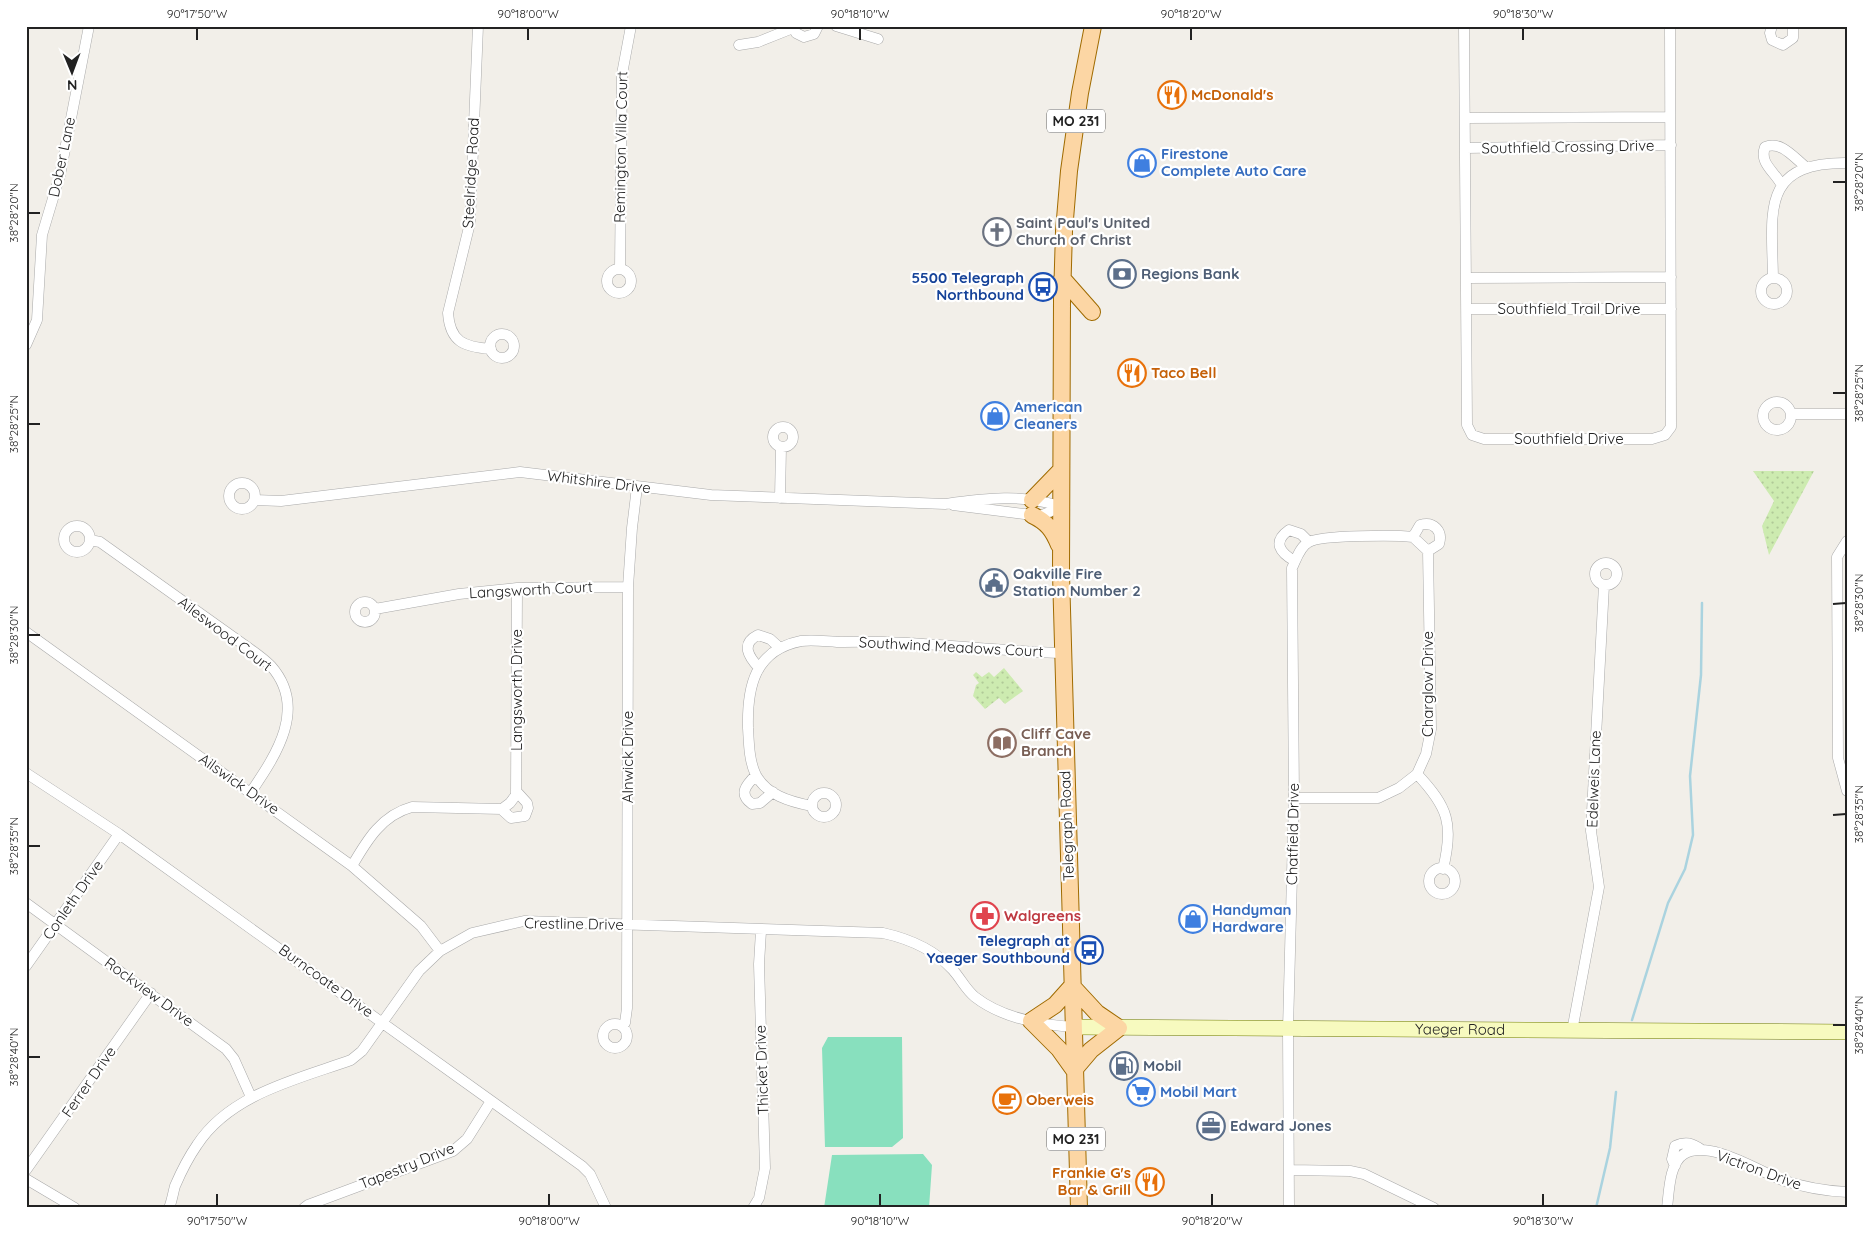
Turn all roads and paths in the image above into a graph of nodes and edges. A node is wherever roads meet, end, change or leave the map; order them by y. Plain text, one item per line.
1 (89, 26) edge
2 (478, 26) edge
3 (631, 26) edge
4 (818, 26) edge
5 (836, 26) edge
6 (1093, 26) edge
7 (1464, 26) edge
8 (1670, 26) edge
9 (1772, 26) edge
10 (1793, 26) edge
11 (793, 27) edge
12 (878, 38) dead end
13 (739, 45) dead end
14 (1670, 117) junction
15 (1465, 118) junction
16 (1670, 145) junction
17 (1466, 148) junction
18 (1847, 162) edge
19 (1806, 167) junction
20 (1781, 184) junction
21 (620, 268) dead end
22 (1671, 277) junction
23 (1062, 278) junction
24 (1467, 278) junction
25 (1773, 278) dead end
26 (1671, 309) junction
27 (1467, 310) junction
28 (1092, 312) dead end
29 (26, 345) edge
30 (491, 349) dead end
31 (1791, 414) dead end
32 (1847, 414) edge
33 (781, 447) dead end
34 (1061, 470) junction
35 (637, 487) junction
36 (780, 498) junction
37 (255, 500) dead end
38 (945, 504) junction
39 (1032, 507) junction
40 (1061, 507) junction
41 (1413, 537) junction
42 (90, 540) dead end
43 (1309, 542) junction
44 (1847, 542) edge
45 (1061, 549) junction
46 (1428, 551) junction
47 (1295, 562) junction
48 (1604, 585) dead end
49 (628, 587) junction
50 (517, 588) junction
51 (374, 609) dead end
52 (26, 632) edge
53 (780, 648) junction
54 (1063, 653) junction
55 (759, 668) junction
56 (26, 773) edge
57 (1417, 774) junction
58 (756, 775) junction
59 (1847, 790) edge
60 (251, 792) junction
61 (517, 792) junction
62 (773, 792) junction
63 (1294, 798) junction
64 (812, 806) dead end
65 (501, 809) junction
66 (119, 834) junction
67 (352, 866) junction
68 (1443, 869) dead end
69 (26, 903) edge
70 (56, 924) junction
71 (628, 925) junction
72 (761, 931) junction
73 (440, 951) junction
74 (26, 966) edge
75 (1072, 986) junction
76 (151, 993) junction
77 (1031, 1021) junction
78 (384, 1022) junction
79 (622, 1026) dead end
80 (1074, 1028) junction
81 (1119, 1028) junction
82 (1288, 1029) junction
83 (1572, 1031) junction
84 (1847, 1032) edge
85 (1074, 1070) junction
86 (251, 1097) junction
87 (491, 1101) junction
88 (1702, 1150) junction
89 (1675, 1166) junction
90 (26, 1170) edge
91 (1290, 1170) junction
92 (26, 1178) edge
93 (1847, 1192) edge
94 (75, 1208) edge
95 (169, 1208) edge
96 (304, 1208) edge
97 (606, 1208) edge
98 (753, 1208) edge
99 (1079, 1208) edge
100 (1289, 1208) edge
101 (1434, 1208) edge
102 (1667, 1208) edge

1 - 29 street, Dober Lane
2 - 30 street, Steelridge Road
3 - 21 street, Remington Villa Court
4 - 11 street
5 - 12 street
6 - 23 main road, Telegraph Road / MO 231
7 - 15 street, Southfield Drive
8 - 14 street, Southfield Drive
9 - 10 street
11 - 13 street
14 - 15 street, Southfield Crossing Drive
14 - 16 street, Southfield Drive
15 - 17 street, Southfield Drive
16 - 17 street, Southfield Crossing Drive
16 - 22 street, Southfield Drive
17 - 24 street, Southfield Drive
18 - 19 street
19 - 20 street
19 - 20 street
20 - 25 street
22 - 24 street, Southfield Trail Drive
22 - 26 street, Southfield Drive
23 - 28 main road
23 - 34 main road, Telegraph Road / MO 231
24 - 27 street, Southfield Drive
26 - 27 street, Southfield Trail Drive
26 - 27 street, Southfield Drive
31 - 32 street
33 - 36 street
34 - 39 main road
34 - 40 main road, Telegraph Road / MO 231
35 - 36 street, Whitshire Drive
35 - 37 street, Whitshire Drive
35 - 49 street, Alnwick Drive
36 - 38 street, Whitshire Drive
38 - 39 street, Whitshire Drive
38 - 39 street, Whitshire Drive
39 - 40 street, Whitshire Drive
39 - 40 street, Whitshire Drive
39 - 45 main road
40 - 45 main road, Telegraph Road / MO 231
41 - 43 street
41 - 46 street
41 - 46 street
42 - 60 street, Aileswood Court
43 - 47 street, Chatfield Drive
43 - 47 street
44 - 59 street
45 - 54 main road, Telegraph Road / MO 231
46 - 57 street, Charglow Drive
47 - 63 street, Chatfield Drive
48 - 83 street, Edelweis Lane
49 - 50 street, Langsworth Court
49 - 71 street, Alnwick Drive
50 - 51 street, Langsworth Court
50 - 61 street, Langsworth Drive
52 - 60 street, Ailswick Drive
53 - 54 street, Southwind Meadows Court
53 - 55 street, Southwind Meadows Court
53 - 55 street
54 - 75 main road, Telegraph Road / MO 231
55 - 58 street, Southwind Meadows Court
56 - 66 street, Burncoate Drive
57 - 63 street
57 - 68 street
58 - 62 street, Southwind Meadows Court
58 - 62 street
60 - 67 street, Ailswick Drive
61 - 65 street
61 - 65 street, Langsworth Drive
62 - 64 street, Southwind Meadows Court
63 - 82 street, Chatfield Drive
65 - 67 street, Langsworth Drive
66 - 70 street, Conleth Drive
66 - 78 street, Burncoate Drive
67 - 73 street, Ailswick Drive
69 - 70 street, Rockview Drive
70 - 74 street, Conleth Drive
70 - 76 street, Rockview Drive
71 - 72 street, Crestline Drive
71 - 73 street, Crestline Drive
71 - 79 street, Alnwick Drive
72 - 77 street, Crestline Drive
72 - 98 street, Thicket Drive
73 - 78 street, Crestline Drive
75 - 77 main road
75 - 80 main road, Telegraph Road / MO 231
75 - 81 main road
76 - 86 street, Rockview Drive
76 - 90 street, Ferrer Drive
77 - 80 street, Crestline Drive
77 - 85 main road
78 - 86 street, Crestline Drive
78 - 87 street, Burncoate Drive
80 - 81 street, Yaeger Road
80 - 85 main road, Telegraph Road / MO 231
81 - 82 street, Yaeger Road
81 - 85 main road
82 - 83 street, Yaeger Road
82 - 91 street, Chatfield Drive
83 - 84 street, Yaeger Road
85 - 99 main road, Telegraph Road / MO 231
86 - 95 street, Crestline Drive
87 - 96 street, Tapestry Drive
87 - 97 street, Burncoate Drive
88 - 89 street, Victron Drive
88 - 89 street, Victron Drive
88 - 93 street, Victron Drive
89 - 102 street
91 - 100 street, Chatfield Drive
91 - 101 street
92 - 94 street

